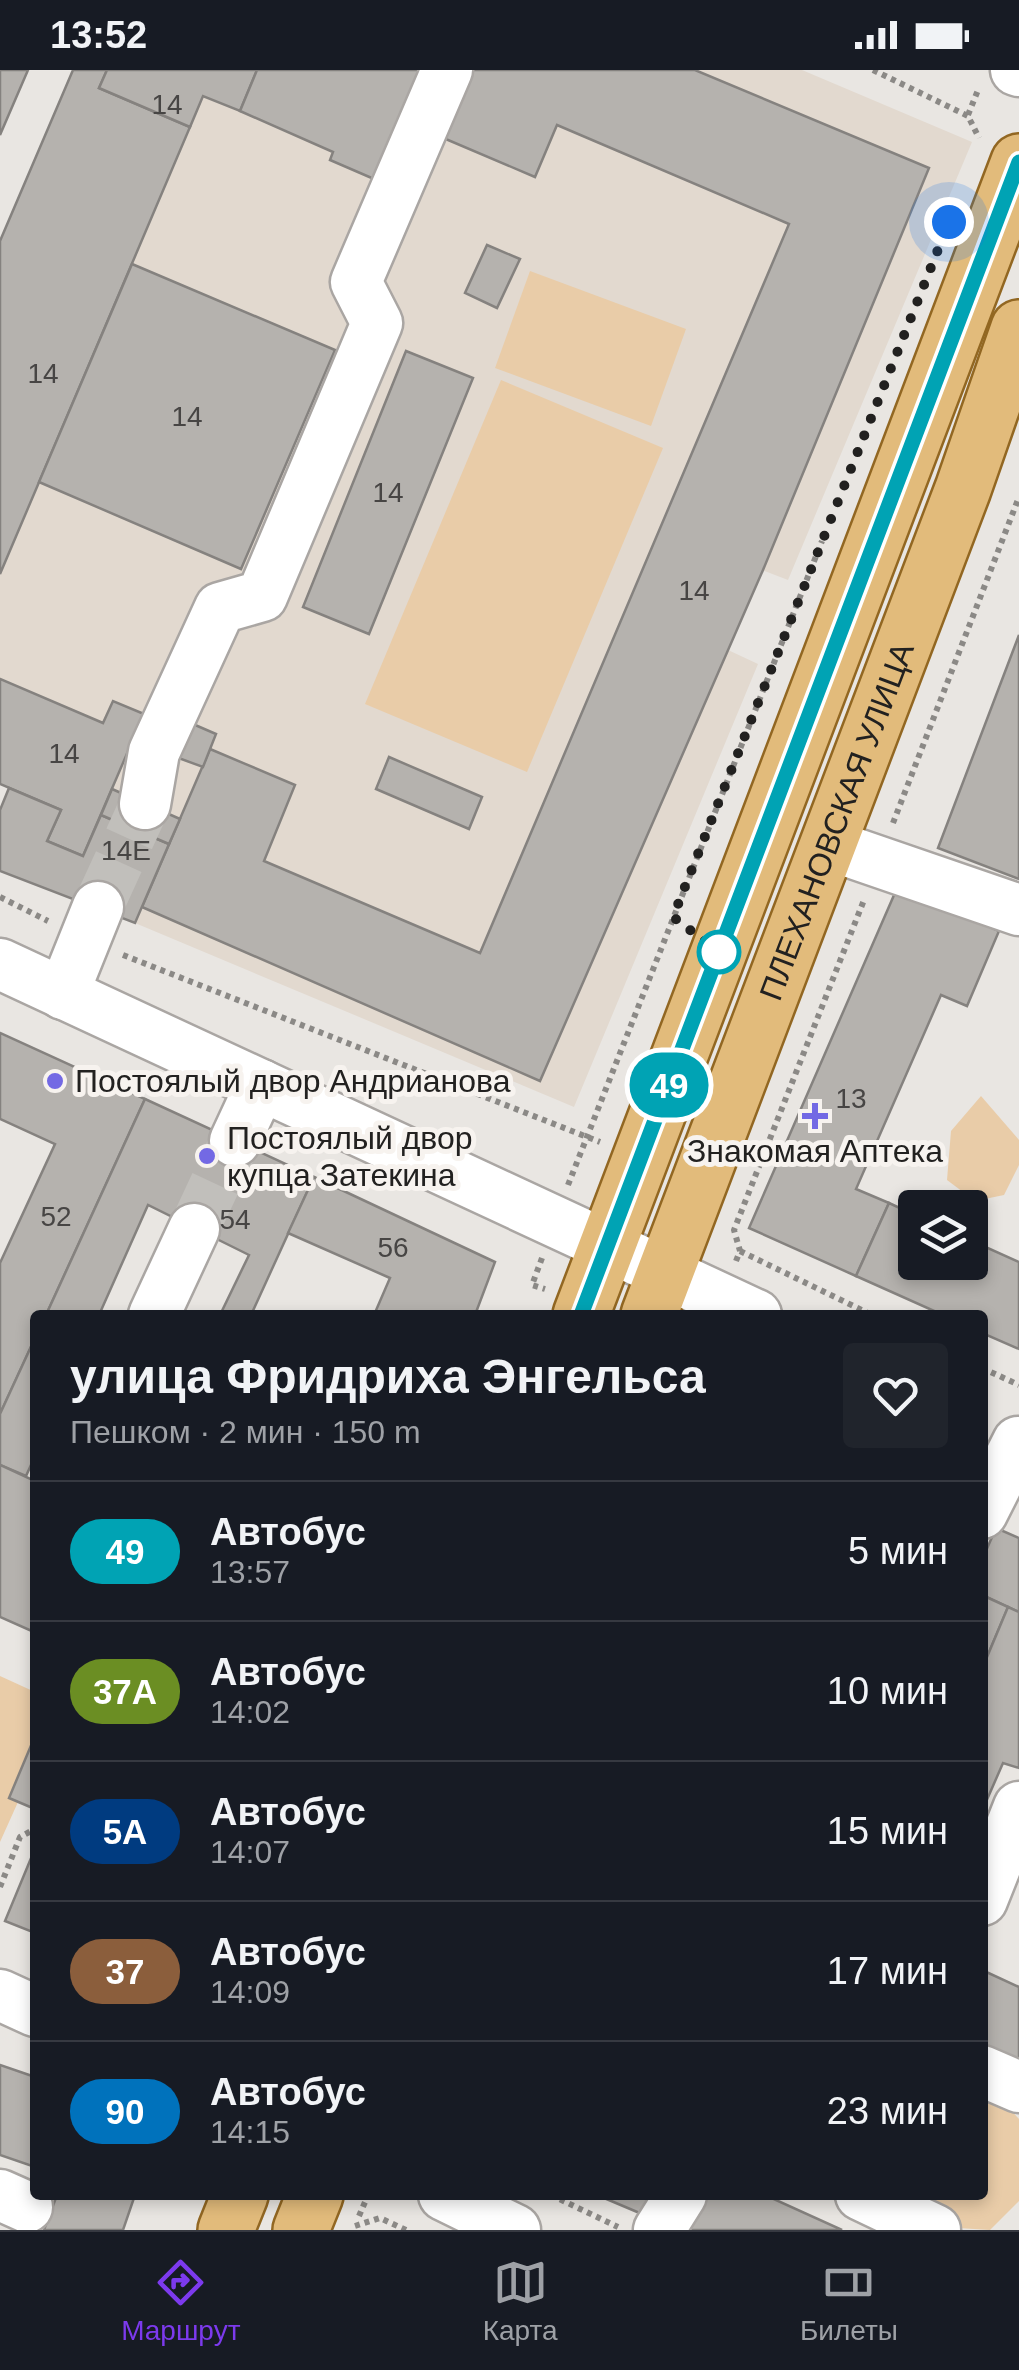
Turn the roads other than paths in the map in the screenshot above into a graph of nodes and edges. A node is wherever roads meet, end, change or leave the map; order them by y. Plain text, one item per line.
1 (448, 70) edge
2 (998, 156) edge
3 (1019, 328) edge
4 (145, 804) tunnel mouth
5 (827, 844) junction
6 (1019, 910) edge
7 (92, 924) tunnel mouth
8 (0, 964) edge
9 (64, 994) junction
10 (261, 1086) junction
11 (235, 1141) tunnel mouth
12 (194, 1229) tunnel mouth
13 (606, 1247) junction
14 (657, 1294) edge
15 (156, 1310) edge
16 (583, 1310) edge
17 (732, 1310) edge
18 (988, 1428) edge
19 (1019, 1442) edge
20 (988, 1501) edge
21 (1019, 1807) edge
22 (988, 1885) edge
23 (0, 1995) edge
24 (30, 2009) edge
25 (988, 2074) edge
26 (1019, 2087) edge
27 (238, 2200) edge
28 (313, 2200) edge
29 (454, 2200) edge
30 (678, 2200) edge
31 (872, 2200) edge
32 (226, 2230) edge
33 (302, 2230) edge
34 (515, 2230) edge
35 (659, 2230) edge
36 (935, 2230) edge

1 - 4 street
2 - 13 main road, ПЛЕХАНОВСКАЯ УЛИЦА
3 - 5 main road, ПЛЕХАНОВСКАЯ УЛИЦА
5 - 6 street
5 - 14 main road, ПЛЕХАНОВСКАЯ УЛИЦА
7 - 9 street
8 - 9 street
9 - 10 street
10 - 11 street
10 - 13 street
12 - 15 street
13 - 14 street
13 - 16 main road, ПЛЕХАНОВСКАЯ УЛИЦА
14 - 17 street
18 - 19 street
19 - 20 street
21 - 22 street
23 - 24 street
25 - 26 street
27 - 32 main road
28 - 33 main road
29 - 34 street
30 - 35 street
31 - 36 street

